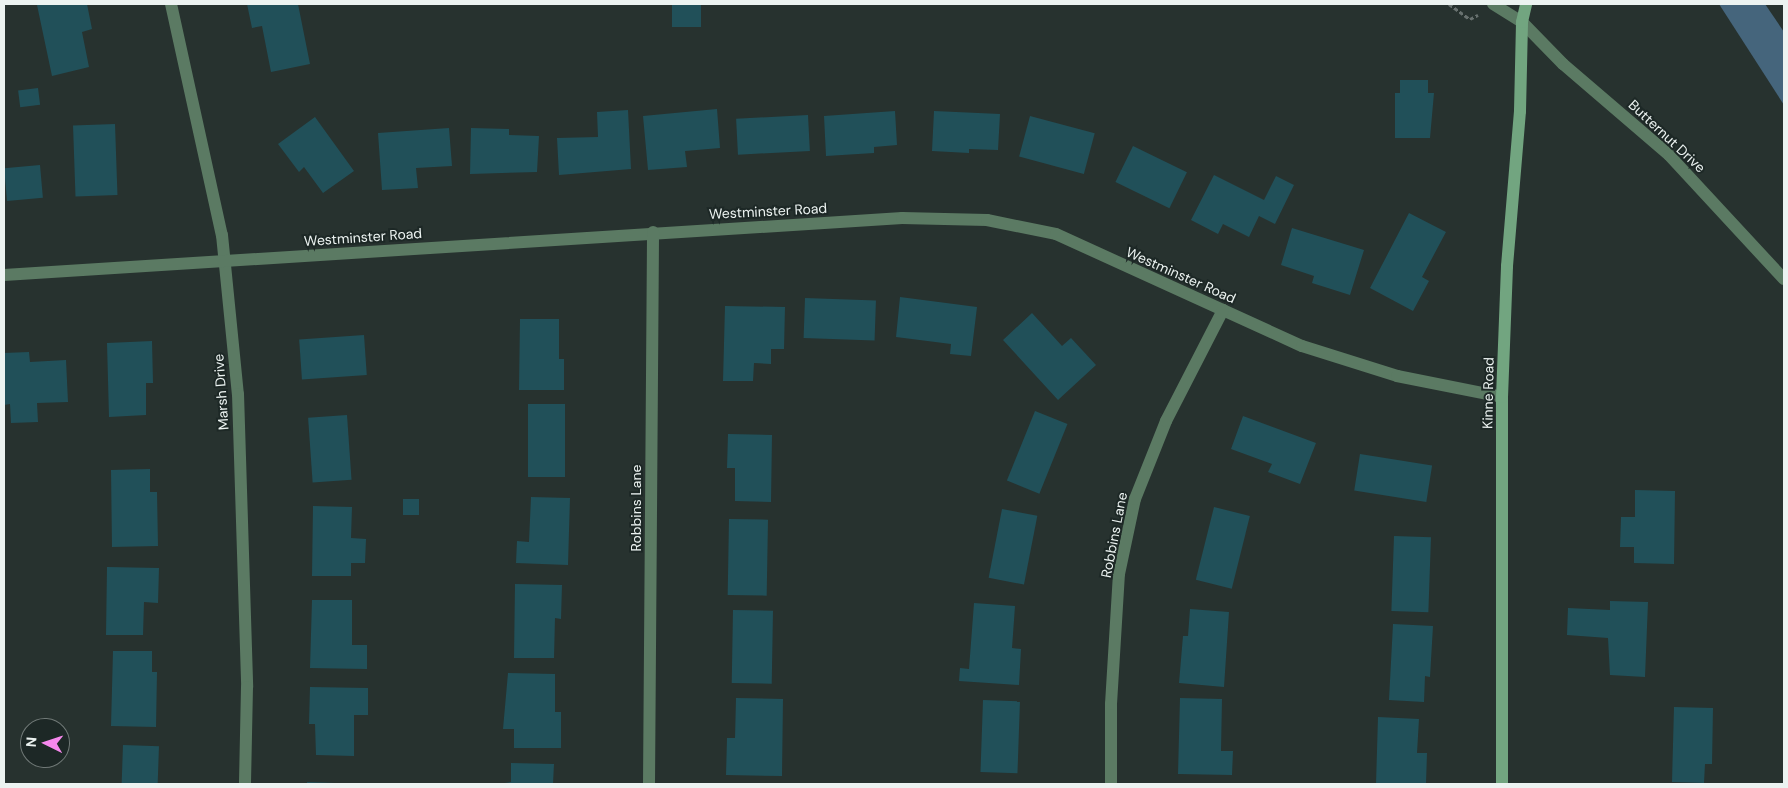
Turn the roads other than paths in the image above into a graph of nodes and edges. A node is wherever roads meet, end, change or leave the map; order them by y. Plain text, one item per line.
1 (171, 4) edge
2 (1493, 4) edge
3 (1526, 4) edge
4 (1522, 22) junction
5 (653, 232) junction
6 (224, 261) junction
7 (4, 275) edge
8 (1784, 279) edge
9 (1223, 310) junction
10 (1502, 397) junction
11 (245, 784) edge
12 (649, 784) edge
13 (1111, 784) edge
14 (1502, 784) edge

1 - 6 street, Marsh Drive
2 - 4 street, Butternut Drive
3 - 4 street, Kinne Road
4 - 8 street, Butternut Drive
4 - 10 street, Kinne Road
5 - 6 street, Westminster Road
5 - 9 street, Westminster Road
5 - 12 street, Robbins Lane
6 - 7 street, Westminster Road
6 - 11 street, Marsh Drive
9 - 10 street, Westminster Road
9 - 13 street, Robbins Lane
10 - 14 street, Kinne Road

